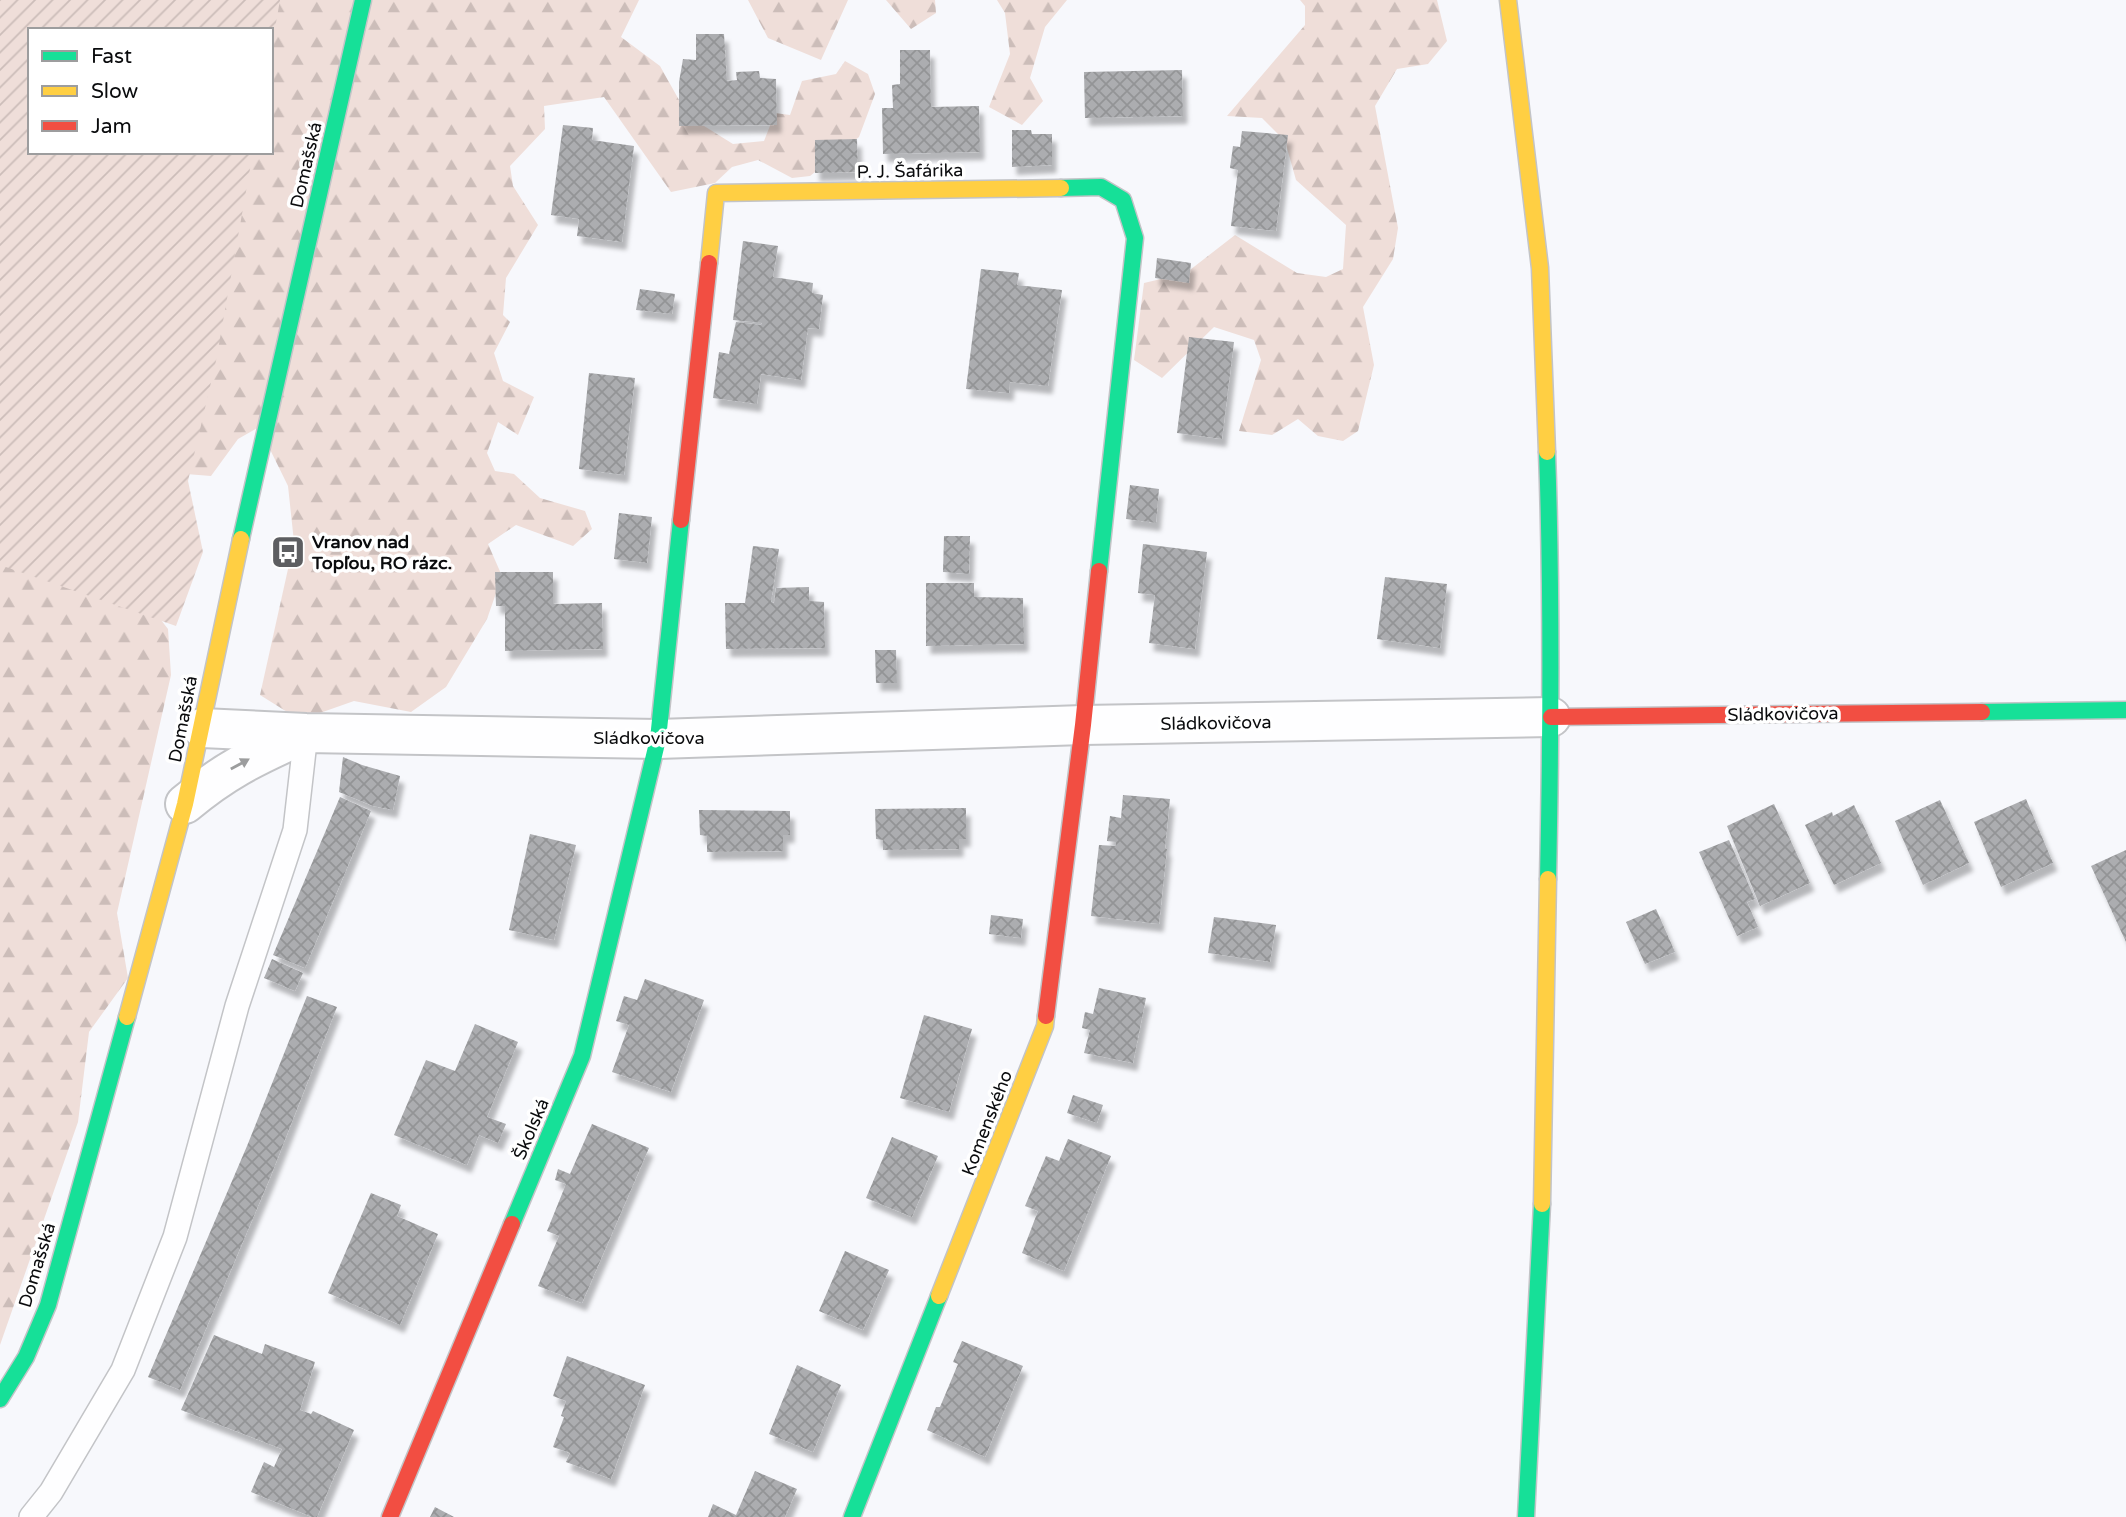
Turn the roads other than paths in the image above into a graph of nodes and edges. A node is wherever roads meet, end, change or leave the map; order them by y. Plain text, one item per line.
1 (363, 0) edge
2 (1508, 0) edge
3 (215, 655) junction
4 (2126, 710) edge
5 (1551, 717) junction
6 (1083, 725) junction
7 (202, 728) junction
8 (248, 731) junction
9 (306, 733) junction
10 (658, 739) junction
11 (185, 804) junction
12 (0, 1399) edge
13 (30, 1517) edge
14 (390, 1517) edge
15 (852, 1517) edge
16 (1526, 1517) edge

1 - 3 street, Domašská
2 - 5 street
3 - 7 street, Domašská
3 - 8 street
4 - 5 street, Sládkovičova
5 - 6 street, Sládkovičova
5 - 16 street
6 - 10 street, Sládkovičova
6 - 10 street, P. J. Šafárika
6 - 15 street, Komenského
7 - 8 street, Sládkovičova
7 - 11 street, Domašská
8 - 9 street, Sládkovičova
9 - 10 street, Sládkovičova
11 -> 9 street
9 - 13 lane
10 - 14 street, Školská
11 - 12 street, Domašská

